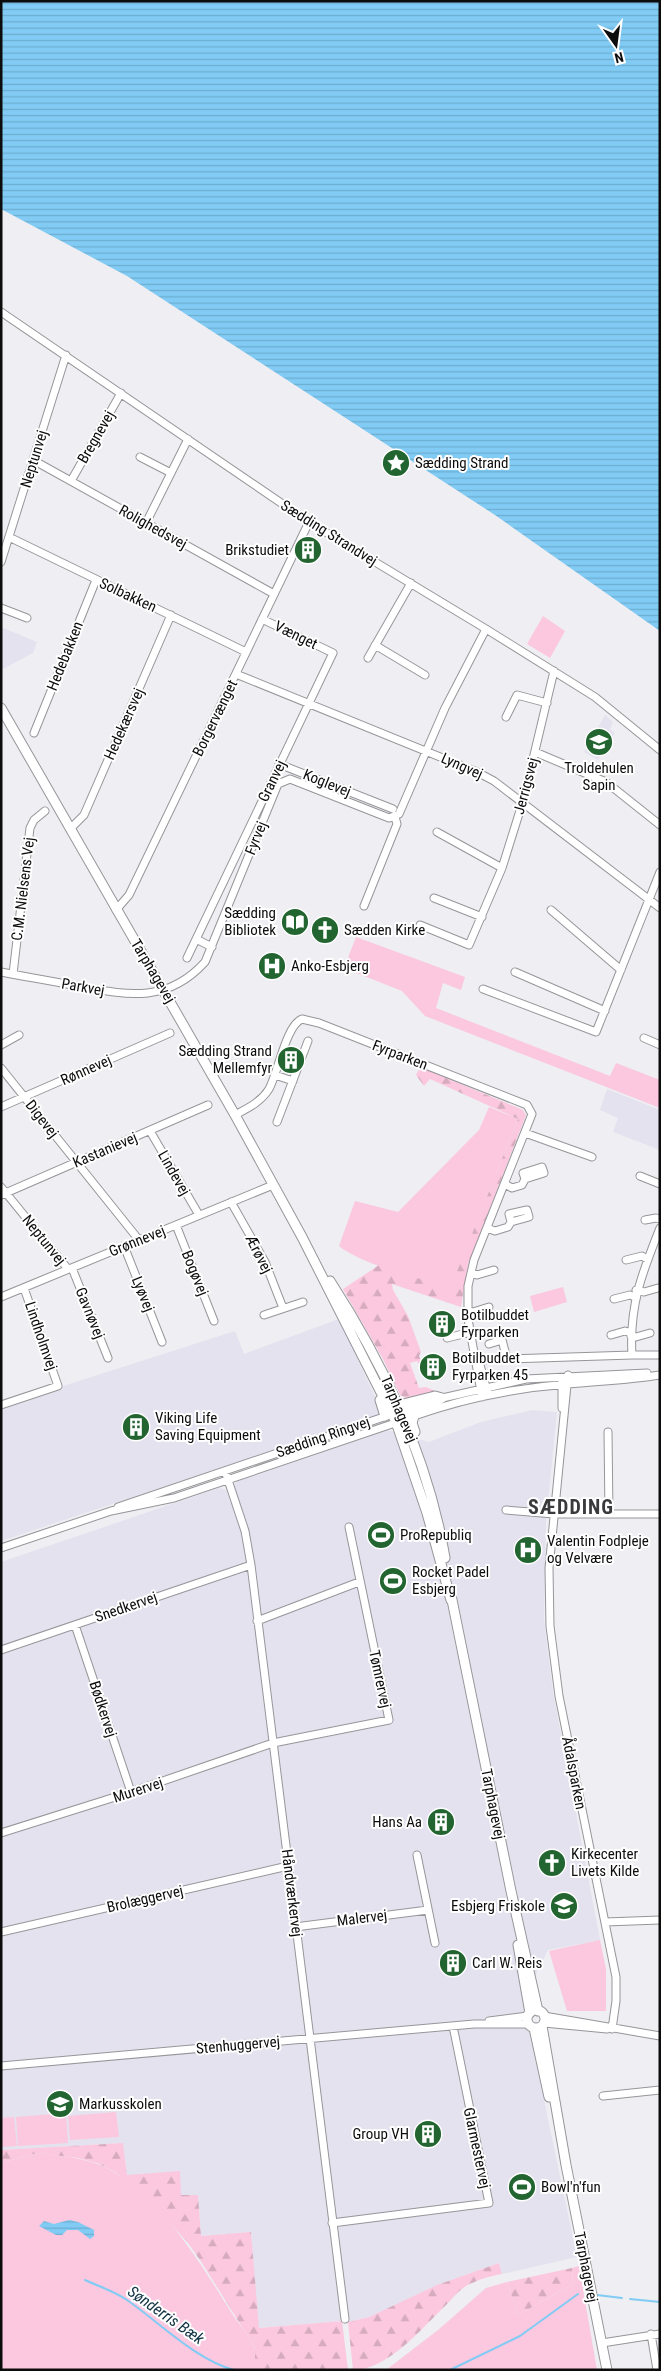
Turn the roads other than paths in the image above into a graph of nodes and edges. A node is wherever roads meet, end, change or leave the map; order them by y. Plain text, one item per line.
1 (1, 312) edge
2 (66, 355) junction
3 (121, 393) junction
4 (188, 439) junction
5 (140, 457) dead end
6 (33, 460) junction
7 (171, 473) junction
8 (71, 482) junction
9 (309, 522) junction
10 (146, 523) junction
11 (6, 541) edge
12 (1, 562) edge
13 (96, 580) junction
14 (411, 583) junction
15 (274, 594) junction
16 (1, 608) edge
17 (172, 616) junction
18 (27, 618) dead end
19 (262, 619) junction
20 (486, 629) junction
21 (375, 645) junction
22 (246, 652) junction
23 (368, 658) dead end
24 (554, 670) junction
25 (236, 674) junction
26 (425, 675) dead end
27 (546, 702) junction
28 (309, 704) junction
29 (1, 708) edge
30 (506, 717) dead end
31 (34, 733) dead end
32 (660, 750) edge
33 (427, 751) junction
34 (535, 752) junction
35 (279, 764) junction
36 (523, 801) junction
37 (375, 802) junction
38 (45, 811) dead end
39 (372, 812) junction
40 (394, 813) junction
41 (660, 825) edge
42 (70, 829) junction
43 (437, 832) dead end
44 (502, 868) junction
45 (660, 872) edge
46 (434, 898) dead end
47 (649, 900) junction
48 (364, 906) dead end
49 (660, 908) edge
50 (116, 910) junction
51 (551, 910) dead end
52 (482, 917) junction
53 (420, 925) dead end
54 (196, 939) junction
55 (212, 947) junction
56 (187, 958) dead end
57 (621, 970) junction
58 (1, 972) edge
59 (515, 972) dead end
60 (13, 974) junction
61 (483, 989) dead end
62 (164, 990) junction
63 (605, 1011) junction
64 (170, 1033) dead end
65 (18, 1035) dead end
66 (644, 1038) dead end
67 (308, 1042) dead end
68 (1, 1045) edge
69 (660, 1045) edge
70 (1, 1068) edge
71 (275, 1075) junction
72 (293, 1081) junction
73 (25, 1096) junction
74 (208, 1105) dead end
75 (1, 1107) edge
76 (235, 1115) junction
77 (277, 1122) dead end
78 (150, 1131) junction
79 (525, 1133) junction
80 (592, 1157) dead end
81 (76, 1162) junction
82 (640, 1176) dead end
83 (525, 1179) dead end
84 (505, 1184) junction
85 (660, 1184) edge
86 (273, 1185) junction
87 (3, 1192) edge
88 (231, 1202) junction
89 (199, 1215) junction
90 (660, 1219) edge
91 (645, 1220) dead end
92 (511, 1222) dead end
93 (176, 1225) junction
94 (487, 1228) junction
95 (660, 1228) edge
96 (302, 1236) junction
97 (139, 1240) junction
98 (657, 1242) edge
99 (124, 1246) junction
100 (647, 1259) junction
101 (626, 1260) dead end
102 (70, 1269) junction
103 (494, 1270) dead end
104 (471, 1273) junction
105 (24, 1288) junction
106 (658, 1288) dead end
107 (636, 1293) junction
108 (1, 1297) edge
109 (614, 1299) dead end
110 (303, 1302) dead end
111 (490, 1307) dead end
112 (283, 1308) junction
113 (468, 1311) junction
114 (264, 1315) dead end
115 (214, 1321) dead end
116 (471, 1332) junction
117 (650, 1332) dead end
118 (631, 1334) junction
119 (611, 1335) dead end
120 (447, 1338) dead end
121 (162, 1342) dead end
122 (489, 1344) dead end
123 (632, 1355) junction
124 (660, 1355) edge
125 (108, 1358) dead end
126 (507, 1359) junction
127 (477, 1360) junction
128 (660, 1374) edge
129 (565, 1375) junction
130 (565, 1384) junction
131 (483, 1387) junction
132 (485, 1396) junction
133 (442, 1398) joint
134 (1, 1405) edge
135 (399, 1415) junction
136 (608, 1432) dead end
137 (225, 1471) junction
138 (426, 1479) junction
139 (228, 1480) junction
140 (506, 1510) dead end
141 (111, 1511) junction
142 (554, 1514) junction
143 (609, 1514) junction
144 (660, 1514) edge
145 (348, 1527) dead end
146 (1, 1548) edge
147 (251, 1564) junction
148 (359, 1582) junction
149 (452, 1600) junction
150 (257, 1621) junction
151 (75, 1625) junction
152 (1, 1650) edge
153 (273, 1743) junction
154 (131, 1792) junction
155 (1, 1833) edge
156 (417, 1855) dead end
157 (288, 1866) junction
158 (428, 1910) junction
159 (660, 1920) edge
160 (605, 1922) junction
161 (296, 1927) junction
162 (1, 1932) edge
163 (435, 1943) dead end
164 (536, 2020) junction
165 (453, 2026) junction
166 (612, 2028) junction
167 (660, 2036) edge
168 (310, 2039) junction
169 (1, 2066) edge
170 (660, 2090) edge
171 (603, 2096) dead end
172 (332, 2223) junction
173 (345, 2319) dead end
174 (651, 2334) junction
175 (660, 2334) edge
176 (602, 2343) junction
177 (607, 2370) edge
178 (657, 2370) edge

1 - 2 street, Sædding Strandvej
2 - 3 street, Sædding Strandvej
2 - 6 street, Neptunvej
3 - 4 street, Sædding Strandvej
3 - 8 street, Bregnevej
4 - 7 street
4 - 9 street, Sædding Strandvej
5 - 7 street
6 - 8 street, Rolighedsvej
6 - 11 street, Neptunvej
7 - 10 street
8 - 10 street, Rolighedsvej
9 - 14 street, Sædding Strandvej
9 - 15 street, Borgervænget
10 - 15 street, Rolighedsvej
11 - 12 street, Neptunvej
11 - 13 street, Solbakken
13 - 17 street, Solbakken
13 - 31 street, Hedebakken
14 - 20 street, Sædding Strandvej
14 - 21 street
15 - 19 street, Borgervænget
16 - 18 street
17 - 22 street, Solbakken
17 - 42 street, Hedekærsvej
19 - 22 street, Borgervænget
19 - 28 street, Vænget
20 - 24 street, Sædding Strandvej
20 - 33 street
21 - 23 street
21 - 26 street
22 - 25 street, Borgervænget
24 - 27 street, Jerrigsvej
24 - 32 street, Sædding Strandvej
25 - 28 street, Lyngvej
25 - 50 street, Borgervænget
27 - 30 street
27 - 34 street, Jerrigsvej
28 - 33 street, Lyngvej
28 - 35 street, Granvej
29 - 42 main road, Tarphagevej
33 - 36 street, Lyngvej
33 - 40 street
34 - 36 street, Jerrigsvej
34 - 41 street
35 - 37 street, Koglevej
35 - 54 street, Granvej
36 - 44 street, Jerrigsvej
36 - 47 street, Lyngvej
37 - 39 street
37 - 40 street, Koglevej
38 - 60 street, C.M. Nielsens Vej
39 - 40 street, Fyrvej
39 - 55 street, Fyrvej
40 - 48 street
42 - 50 main road, Tarphagevej
43 - 44 street
44 - 52 street, Jerrigsvej
45 - 47 street
46 - 52 street
47 - 49 street, Lyngvej
47 - 57 street
50 - 62 main road, Tarphagevej
51 - 57 street
52 - 53 street, Jerrigsvej
54 - 55 street
54 - 56 street, Granvej
55 - 62 street, Fyrvej
57 - 63 street
58 - 60 street, Parkvej
59 - 63 street
60 - 62 street, Parkvej
61 - 63 street
62 - 76 main road, Tarphagevej
64 - 73 street, Rønnevej
65 - 68 street
66 - 69 street
67 - 72 street
70 - 73 street, Digevej
71 - 72 street
71 - 76 street, Fyrparken
71 - 79 street, Fyrparken
72 - 77 street
73 - 75 street, Rønnevej
73 - 81 street, Digevej
74 - 78 street, Kastanievej
76 - 86 main road, Tarphagevej
78 - 81 street, Kastanievej
78 - 89 street, Lindevej
79 - 80 street
79 - 84 street, Fyrparken
81 - 87 street, Kastanievej
81 - 97 street, Digevej
82 - 85 street
83 - 84 street
84 - 94 street, Fyrparken
86 - 88 street, Grønnevej
86 - 96 main road, Tarphagevej
87 - 102 street, Neptunvej
88 - 89 street, Grønnevej
88 - 112 street, Ærøvej
89 - 93 street, Grønnevej
90 - 91 street
92 - 94 street
93 - 97 street, Grønnevej
93 - 115 street, Bogøvej
94 - 104 street, Fyrparken
95 - 98 street
96 - 135 main road, Tarphagevej
96 - 135 main road, Tarphagevej
97 - 99 street, Grønnevej
98 - 100 street
99 - 102 street, Grønnevej
99 - 121 street, Lyøvej
100 - 101 street
100 - 107 street
102 - 105 street, Grønnevej
102 - 125 street, Gavnøvej
103 - 104 street
104 - 113 street, Fyrparken
105 - 108 street, Grønnevej
105 - 134 street, Lindholmvej
106 - 107 street
107 - 109 street
107 - 118 street
110 - 112 street
111 - 113 street
112 - 114 street
113 - 116 street, Fyrparken
116 - 120 street
116 - 127 street, Fyrparken
117 - 118 street
118 - 119 street
118 - 123 street
122 - 126 street
123 - 124 street
123 - 126 street
126 - 127 street
127 - 131 street, Fyrparken
128 - 129 street, Sædding Ringvej
128 - 130 street, Sædding Ringvej
129 - 130 street, Ådalsparken
129 - 131 street, Sædding Ringvej
130 - 132 street, Sædding Ringvej
130 - 142 street, Ådalsparken
131 - 132 street, Fyrparken
131 - 133 street, Sædding Ringvej
132 - 135 street, Sædding Ringvej
133 - 135 main road
135 - 137 street, Sædding Ringvej
135 - 138 main road
135 - 138 main road
135 - 139 street, Sædding Ringvej
135 - 149 main road, Tarphagevej
136 - 143 street
137 - 139 street, Håndværkervej
137 - 141 street, Sædding Ringvej
138 - 149 main road, Tarphagevej
139 - 141 street, Sædding Ringvej
139 - 147 street, Håndværkervej
140 - 142 street
141 - 146 street, Sædding Ringvej
142 - 143 street
142 - 160 street, Ådalsparken
143 - 144 street
145 - 148 street, Tømrervej
147 - 150 street, Håndværkervej
147 - 151 street, Snedkervej
148 - 150 street
148 - 153 street, Tømrervej
149 - 164 main road, Tarphagevej
150 - 153 street, Håndværkervej
151 - 152 street, Snedkervej
151 - 154 street, Bødkervej
153 - 154 street, Murervej
153 - 157 street, Håndværkervej
154 - 155 street, Murervej
156 - 158 street
157 - 161 street, Håndværkervej
157 - 162 street, Brolæggervej
158 - 161 street, Malervej
158 - 163 street
159 - 160 street
160 - 166 street, Ådalsparken
161 - 168 street, Håndværkervej
164 - 165 street, Stenhuggervej
164 - 166 street, Stenhuggervej
164 - 176 main road, Tarphagevej
165 - 168 street, Stenhuggervej
165 - 172 street, Glarmestervej
166 - 167 street, Stenhuggervej
168 - 169 street, Stenhuggervej
168 - 172 street, Håndværkervej
170 - 171 street
172 - 173 street, Håndværkervej
174 - 175 street
174 - 176 street
174 - 178 street
176 - 177 main road, Tarphagevej

